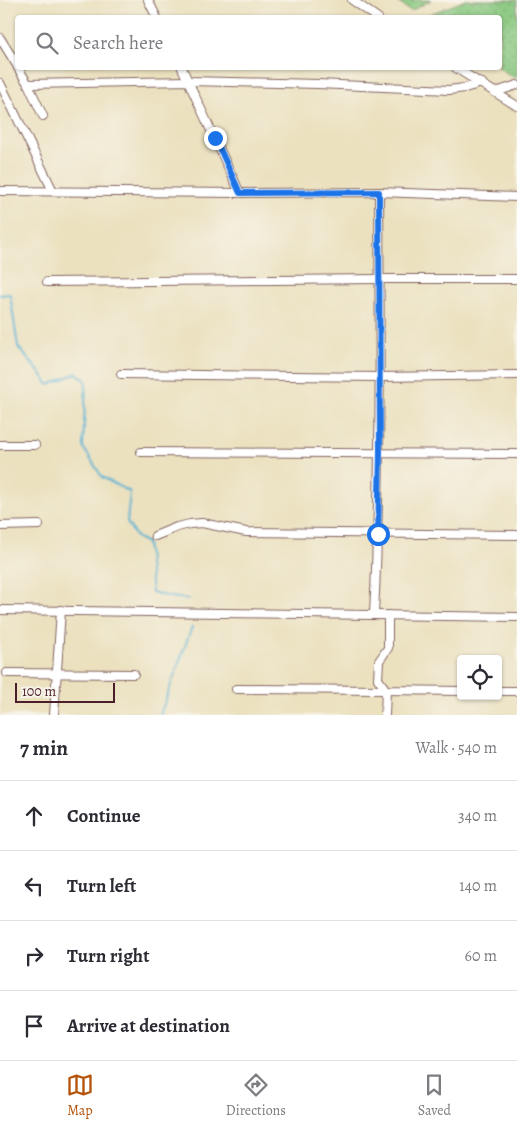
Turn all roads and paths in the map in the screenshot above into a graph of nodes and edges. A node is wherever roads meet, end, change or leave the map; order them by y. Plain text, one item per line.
1 (148, 0) edge
2 (352, 0) edge
3 (156, 15) edge
4 (374, 15) edge
5 (0, 38) edge
6 (15, 62) edge
7 (20, 70) edge
8 (183, 70) edge
9 (459, 70) edge
10 (189, 81) junction
11 (0, 82) edge
12 (28, 84) junction
13 (482, 84) junction
14 (517, 85) edge
15 (496, 92) junction
16 (517, 106) edge
17 (43, 116) dead end
18 (0, 191) edge
19 (53, 192) junction
20 (379, 192) junction
21 (240, 193) junction
22 (517, 197) edge
23 (380, 279) junction
24 (517, 279) edge
25 (48, 282) dead end
26 (121, 374) dead end
27 (517, 376) edge
28 (379, 377) junction
29 (0, 445) edge
30 (35, 445) dead end
31 (141, 452) dead end
32 (380, 453) junction
33 (517, 454) edge
34 (39, 525) dead end
35 (0, 526) edge
36 (378, 534) junction
37 (155, 536) dead end
38 (517, 536) edge
39 (0, 610) edge
40 (61, 610) junction
41 (374, 614) junction
42 (388, 615) junction
43 (517, 617) edge
44 (7, 672) dead end
45 (56, 674) junction
46 (134, 674) dead end
47 (236, 689) dead end
48 (386, 690) junction
49 (457, 691) edge
50 (502, 691) edge
51 (517, 691) edge
52 (54, 715) edge
53 (385, 715) edge

1 - 3 street
2 - 4 street
5 - 6 street
7 - 12 street
8 - 10 street
9 - 13 street
10 - 12 street
10 - 13 street
10 - 21 street
11 - 19 street
12 - 17 street
13 - 15 street
14 - 15 street
15 - 16 street
18 - 19 street
19 - 21 street
20 - 21 street
20 - 22 street
20 - 23 street
23 - 24 street
23 - 25 street
23 - 28 street
26 - 28 street
27 - 28 street
28 - 32 street
29 - 30 street
31 - 32 street
32 - 33 street
32 - 36 street
34 - 35 street
36 - 37 street
36 - 38 street
36 - 41 street
39 - 40 street
40 - 41 street
40 - 45 street
41 - 42 street
42 - 43 street
42 - 48 street
44 - 45 street
45 - 46 street
45 - 52 street
47 - 48 street
48 - 49 street
48 - 53 street
50 - 51 street

